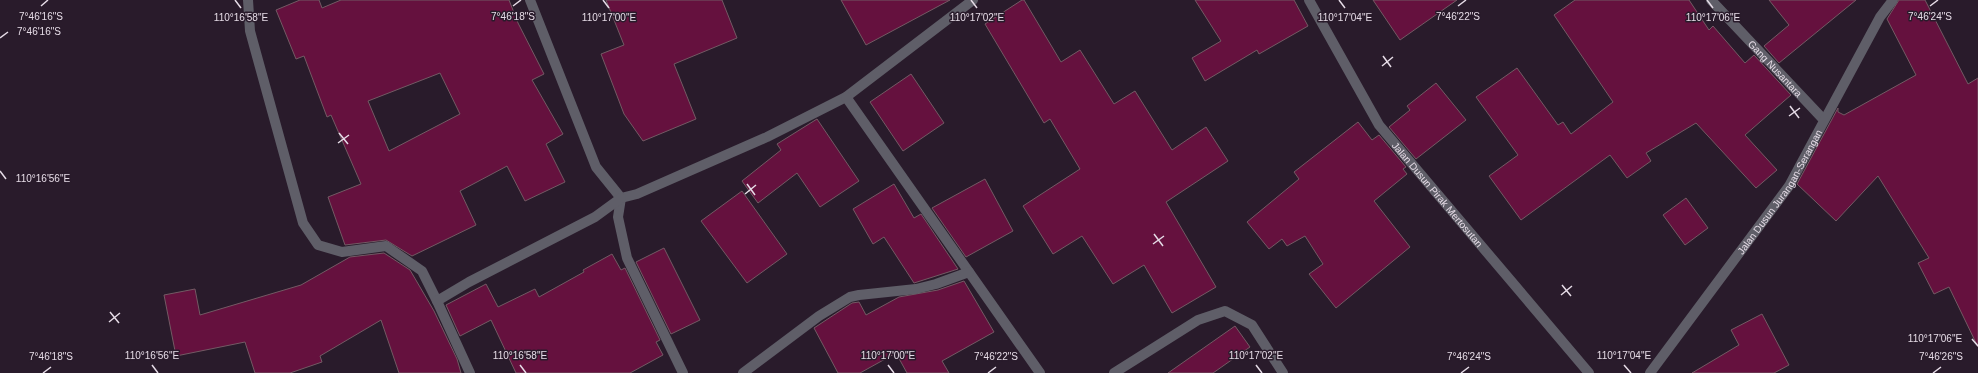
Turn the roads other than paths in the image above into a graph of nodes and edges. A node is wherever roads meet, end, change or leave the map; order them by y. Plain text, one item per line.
1 (248, 0) edge
2 (530, 0) edge
3 (973, 0) edge
4 (1309, 0) edge
5 (1711, 0) edge
6 (1892, 0) edge
7 (846, 97) junction
8 (1823, 119) junction
9 (621, 198) junction
10 (969, 272) junction
11 (437, 301) junction
12 (470, 373) edge
13 (683, 373) edge
14 (743, 373) edge
15 (1040, 373) edge
16 (1114, 373) edge
17 (1283, 373) edge
18 (1589, 373) edge
19 (1650, 373) edge

1 - 11 street
2 - 9 street
3 - 7 street
4 - 18 street, Jalan Dusun Pirak Mertosutan
5 - 8 street, Gang Nusantara
6 - 8 street, Jalan Dusun Jurangan-Serangan
7 - 9 street
7 - 10 street
8 - 19 street, Jalan Dusun Jurangan-Serangan
9 - 11 street
9 - 13 street
10 - 14 street
10 - 15 street
11 - 12 street
16 - 17 street

